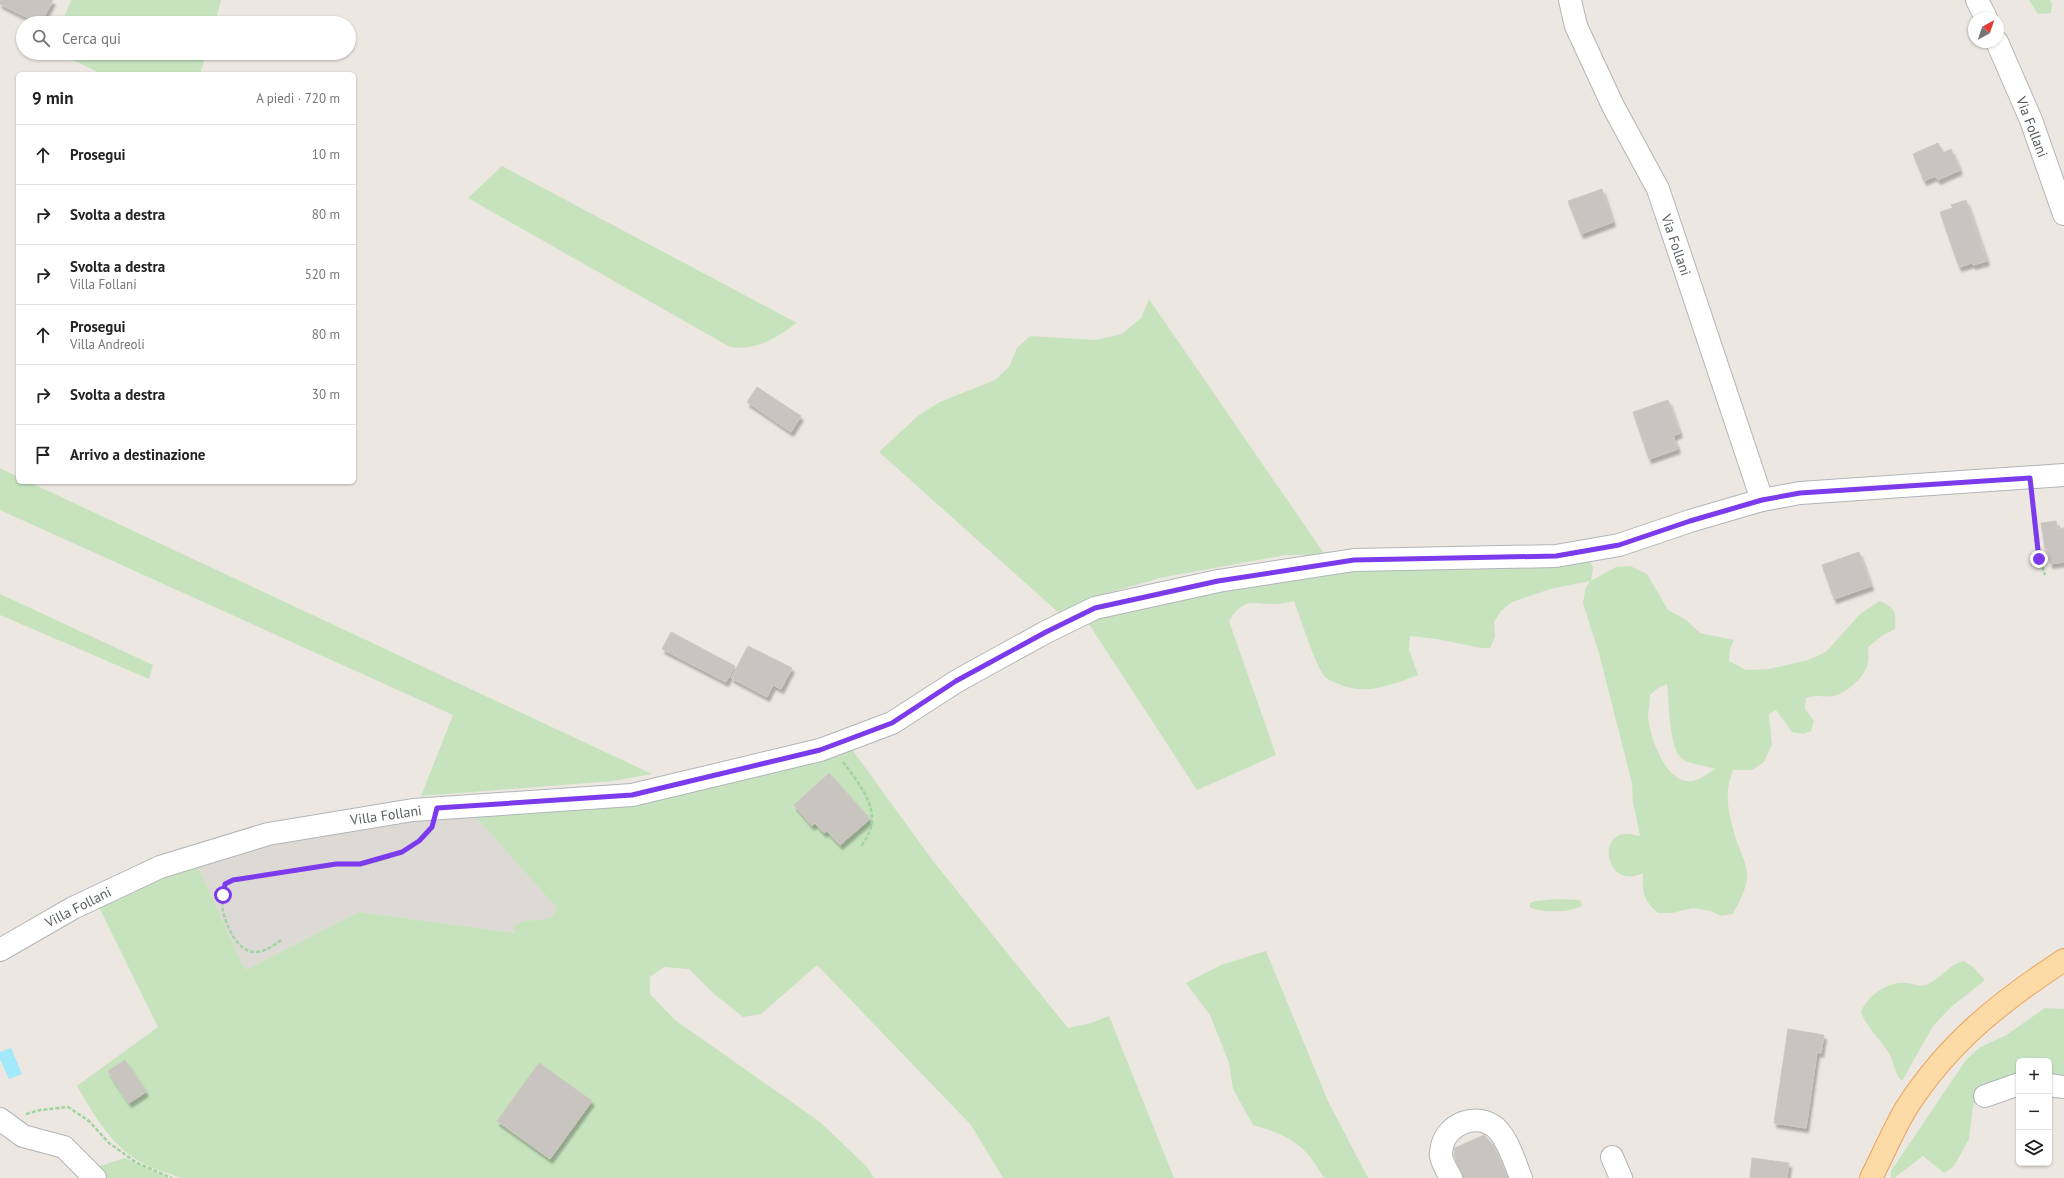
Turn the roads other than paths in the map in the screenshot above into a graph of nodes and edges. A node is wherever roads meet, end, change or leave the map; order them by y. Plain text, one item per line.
1 (1570, 0) edge
2 (1977, 0) edge
3 (1983, 12) edge
4 (2000, 48) edge
5 (2064, 214) edge
6 (2064, 475) edge
7 (1762, 500) junction
8 (0, 950) edge
9 (2064, 960) edge
10 (2016, 1085) edge
11 (2052, 1085) edge
12 (2064, 1087) edge
13 (1985, 1096) dead end
14 (1, 1120) edge
15 (1612, 1157) dead end
16 (95, 1178) edge
17 (1451, 1178) edge
18 (1521, 1178) edge
19 (1621, 1178) edge
20 (1871, 1178) edge

1 - 7 street, Via Follani
2 - 3 street
4 - 5 street, Via Follani
6 - 7 street, Villa Follani
7 - 8 street, Villa Follani
9 - 20 main road
10 - 13 street
11 - 12 street
14 - 16 street
15 - 19 street
17 - 18 street

